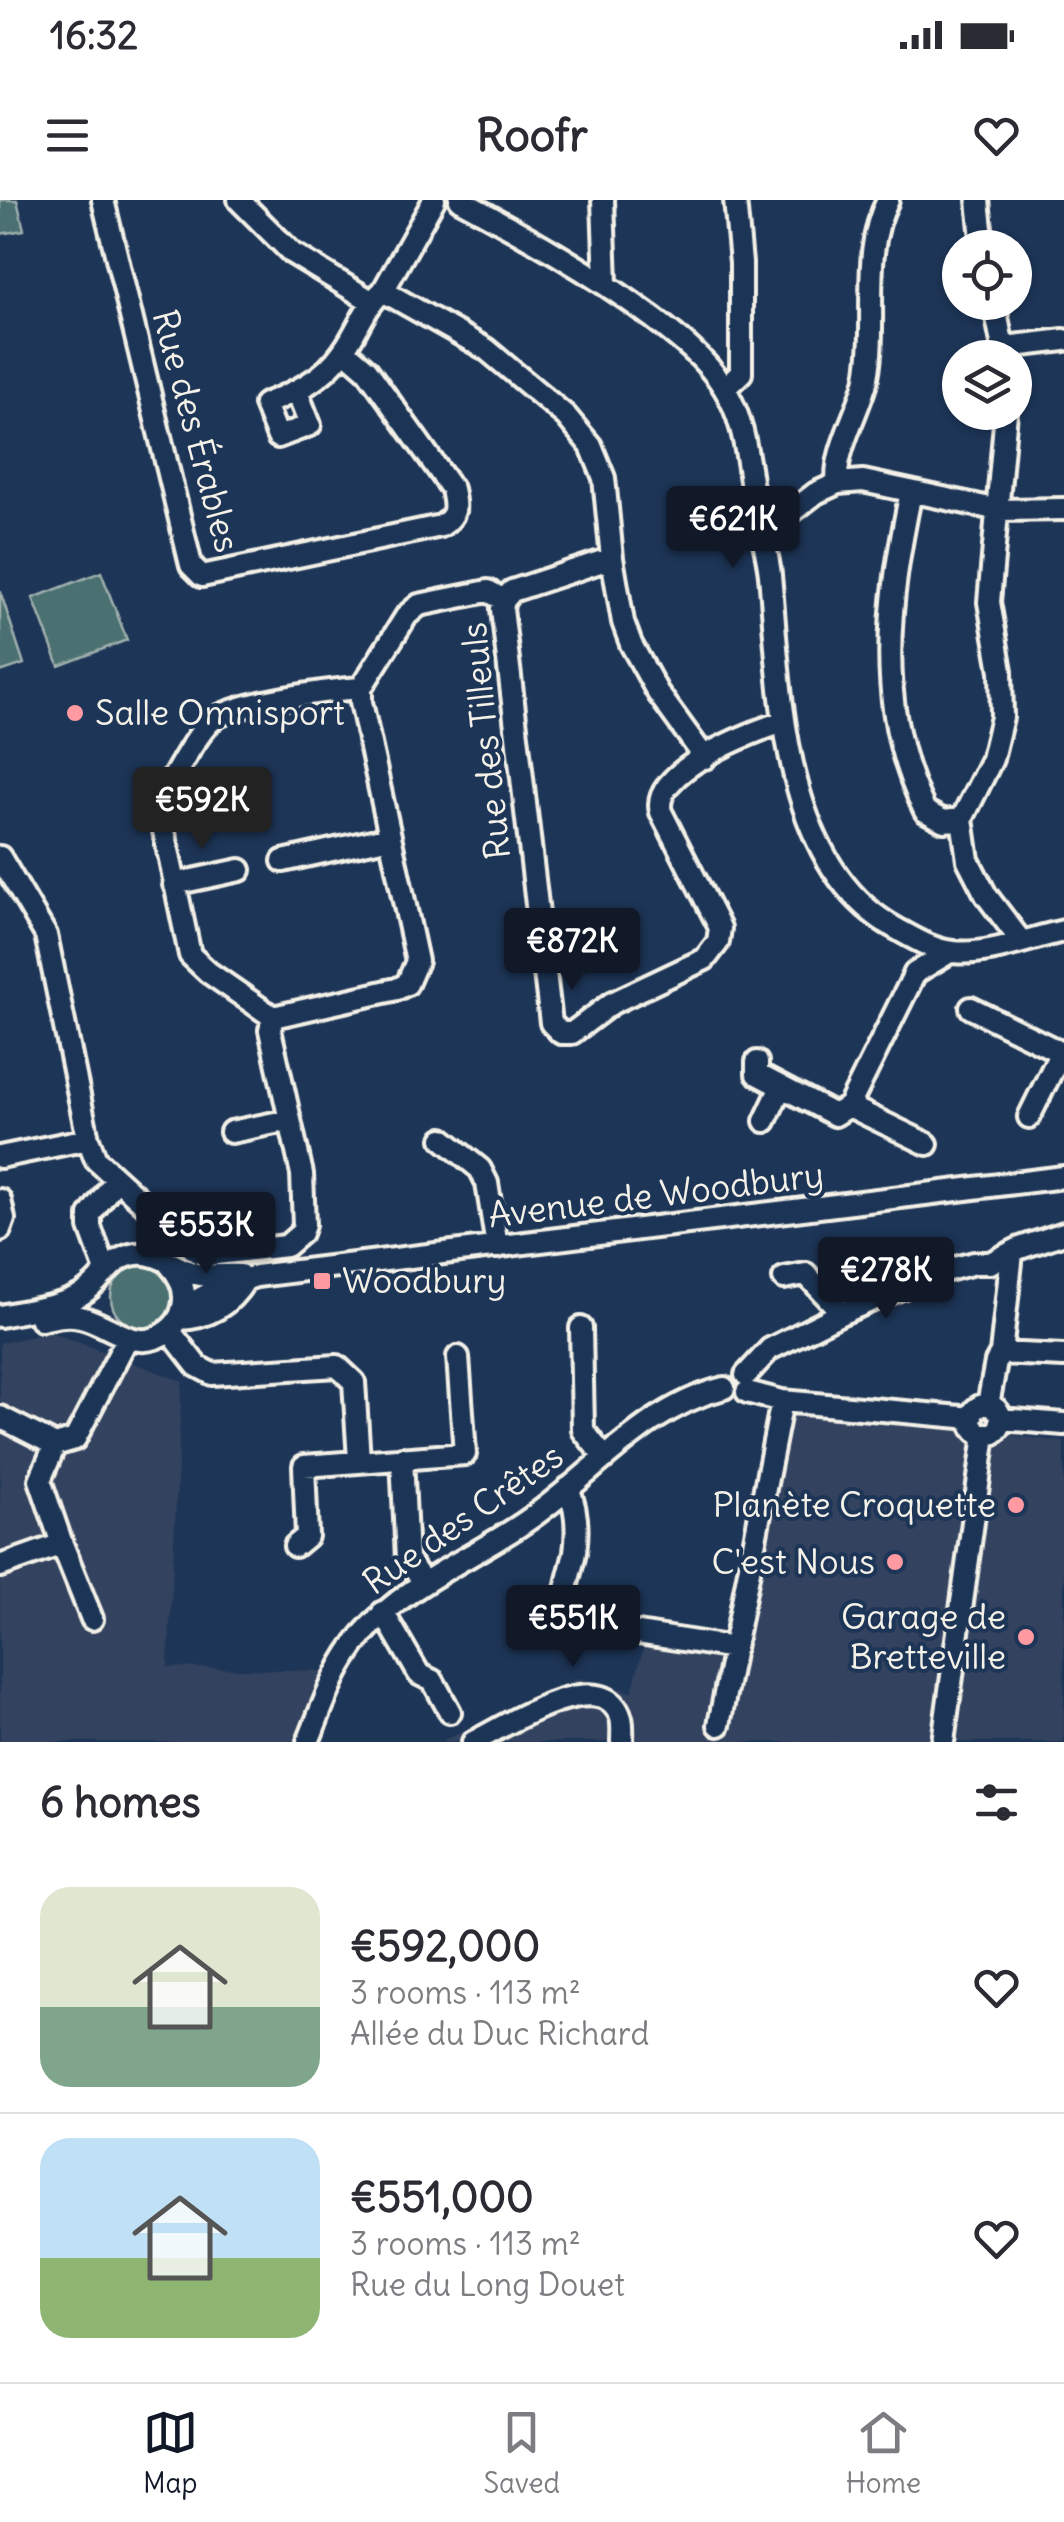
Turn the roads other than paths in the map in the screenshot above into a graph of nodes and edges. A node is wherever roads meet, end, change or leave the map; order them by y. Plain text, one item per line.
1 (103, 200) edge
2 (240, 200) edge
3 (434, 200) edge
4 (460, 200) edge
5 (602, 200) edge
6 (735, 200) edge
7 (888, 200) edge
8 (978, 200) edge
9 (981, 230) edge
10 (606, 284) junction
11 (377, 296) junction
12 (1064, 340) edge
13 (1032, 347) edge
14 (344, 350) junction
15 (725, 388) junction
16 (297, 392) dead end
17 (1005, 430) edge
18 (838, 483) junction
19 (911, 492) junction
20 (1064, 509) edge
21 (999, 510) junction
22 (754, 531) junction
23 (612, 558) junction
24 (504, 600) junction
25 (361, 688) junction
26 (784, 722) junction
27 (704, 758) junction
28 (962, 819) junction
29 (390, 837) junction
30 (0, 857) edge
31 (283, 860) dead end
32 (240, 870) dead end
33 (174, 884) junction
34 (1064, 932) edge
35 (1021, 941) junction
36 (950, 952) junction
37 (971, 1008) dead end
38 (273, 1017) junction
39 (1064, 1028) edge
40 (1060, 1051) edge
41 (756, 1062) dead end
42 (782, 1087) junction
43 (849, 1106) junction
44 (1029, 1117) dead end
45 (290, 1120) junction
46 (764, 1121) dead end
47 (230, 1132) dead end
48 (88, 1139) junction
49 (443, 1139) dead end
50 (927, 1144) dead end
51 (0, 1157) edge
52 (1064, 1177) edge
53 (116, 1180) junction
54 (0, 1200) edge
55 (0, 1230) edge
56 (1064, 1233) edge
57 (96, 1238) junction
58 (497, 1247) junction
59 (1012, 1254) junction
60 (125, 1257) junction
61 (990, 1262) junction
62 (169, 1264) junction
63 (104, 1275) junction
64 (250, 1278) junction
65 (784, 1278) dead end
66 (1010, 1278) junction
67 (842, 1313) junction
68 (0, 1316) edge
69 (177, 1319) junction
70 (0, 1327) edge
71 (109, 1327) junction
72 (581, 1328) dead end
73 (128, 1339) junction
74 (1001, 1354) junction
75 (1064, 1356) edge
76 (458, 1357) dead end
77 (746, 1384) junction
78 (782, 1401) junction
79 (0, 1416) edge
80 (986, 1419) junction
81 (1064, 1424) edge
82 (55, 1445) junction
83 (402, 1458) junction
84 (604, 1458) junction
85 (359, 1460) junction
86 (568, 1488) junction
87 (62, 1544) junction
88 (295, 1546) dead end
89 (0, 1566) edge
90 (424, 1583) junction
91 (383, 1612) junction
92 (92, 1619) dead end
93 (638, 1633) dead end
94 (603, 1634) dead end
95 (734, 1648) junction
96 (450, 1712) dead end
97 (720, 1725) dead end
98 (308, 1742) edge
99 (474, 1742) edge
100 (622, 1742) edge
101 (943, 1742) edge

1 - 14 street, Rue des Érables
2 - 11 street
3 - 11 street
4 - 10 street
5 - 10 street
6 - 15 street
7 - 18 street
8 - 9 street
10 - 15 street
11 - 14 street
11 - 23 street
12 - 13 street
14 - 16 street
15 - 22 street
17 - 21 street
18 - 19 street
18 - 22 street
19 - 21 street
19 - 28 street
20 - 21 street
21 - 28 street
22 - 26 street
23 - 24 street, Rue des Tilleuls
23 - 27 street
24 - 25 street
24 - 27 street, Rue des Tilleuls
25 - 29 street
25 - 33 street
26 - 27 street, Rue des Tilleuls
26 - 36 street
28 - 35 street
29 - 31 street
29 - 38 street
30 - 48 street
32 - 33 street
33 - 38 street
34 - 35 street
35 - 36 street
36 - 43 street
37 - 40 street
38 - 45 street
39 - 40 street
40 - 44 street
41 - 42 street
42 - 43 street
42 - 46 street
43 - 50 street
45 - 47 street
45 - 53 street
48 - 51 street
48 - 53 street
49 - 58 street
52 - 58 street, Avenue de Woodbury
53 - 57 street
54 - 55 street
56 - 59 street
57 - 60 street
57 - 63 street
58 - 64 street, Avenue de Woodbury
59 - 61 street
59 - 66 street
60 - 62 street, Avenue de Woodbury
60 - 63 street
61 - 66 street
61 - 67 street
62 - 64 street, Avenue de Woodbury
62 - 69 street
63 - 68 street
63 - 71 street
64 - 69 street, Avenue de Woodbury
65 - 67 street
66 - 74 street
67 - 77 street
69 - 73 street, Avenue de Woodbury
69 - 85 street
70 - 71 street
71 - 73 street
72 - 84 street, Rue des Crêtes
73 - 82 street
74 - 75 street
74 - 80 street
76 - 83 street
77 - 78 street
77 - 84 street, Rue des Crêtes
78 - 80 street
78 - 95 street
79 - 82 street
80 - 81 street
80 - 101 street
82 - 87 street
83 - 85 street
83 - 90 street
84 - 86 street, Rue des Crêtes
85 - 88 street
86 - 90 street, Rue des Crêtes
86 - 94 street
87 - 89 street
87 - 92 street
90 - 91 street, Rue des Crêtes
91 - 96 street
91 - 98 street, Rue des Crêtes
93 - 95 street
95 - 97 street
99 - 100 street

